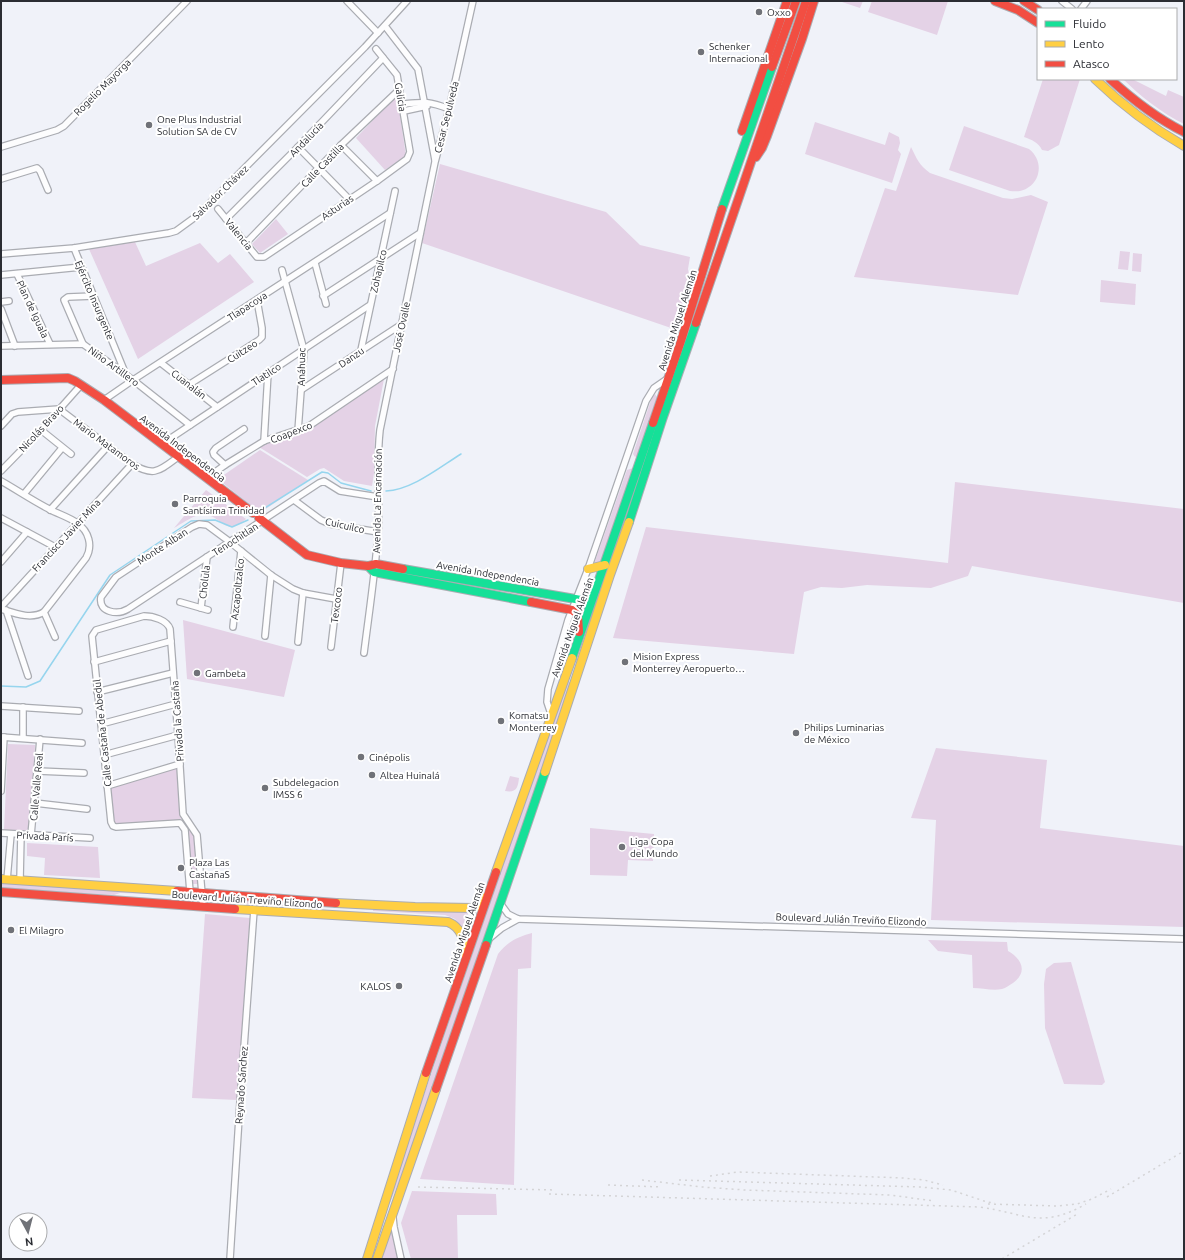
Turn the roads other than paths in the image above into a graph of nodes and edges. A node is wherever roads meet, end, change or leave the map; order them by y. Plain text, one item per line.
1 (187, 1) edge
2 (347, 1) edge
3 (408, 1) edge
4 (473, 1) edge
5 (788, 1) edge
6 (796, 1) edge
7 (806, 1) edge
8 (814, 1) edge
9 (1024, 1) edge
10 (1062, 1) edge
11 (998, 2) edge
12 (1010, 3) edge
13 (1071, 8) edge
14 (1037, 9) edge
15 (1037, 22) edge
16 (385, 26) junction
17 (378, 34) junction
18 (376, 49) dead end
19 (384, 58) junction
20 (1095, 80) edge
21 (1111, 80) edge
22 (400, 89) junction
23 (402, 104) junction
24 (424, 105) junction
25 (449, 109) junction
26 (404, 111) junction
27 (1184, 132) edge
28 (342, 145) junction
29 (1184, 146) edge
30 (1, 147) edge
31 (298, 147) junction
32 (410, 152) joint
33 (435, 162) junction
34 (750, 162) junction
35 (319, 169) junction
36 (1, 178) edge
37 (377, 181) junction
38 (729, 188) junction
39 (48, 190) dead end
40 (395, 191) dead end
41 (349, 199) junction
42 (218, 209) dead end
43 (390, 213) junction
44 (226, 219) junction
45 (420, 233) junction
46 (246, 242) junction
47 (74, 248) junction
48 (1, 254) edge
49 (261, 258) joint
50 (381, 259) junction
51 (315, 263) junction
52 (81, 267) junction
53 (282, 270) dead end
54 (17, 274) junction
55 (1, 275) edge
56 (285, 282) junction
57 (94, 296) junction
58 (323, 296) junction
59 (257, 300) junction
60 (9, 301) dead end
61 (1, 302) edge
62 (326, 304) dead end
63 (370, 305) junction
64 (1, 309) edge
65 (402, 324) junction
66 (50, 344) junction
67 (83, 344) junction
68 (1, 346) edge
69 (15, 346) junction
70 (304, 350) junction
71 (361, 350) junction
72 (161, 362) junction
73 (393, 369) junction
74 (268, 373) junction
75 (126, 375) junction
76 (669, 378) junction
77 (1, 380) edge
78 (133, 380) junction
79 (190, 384) junction
80 (81, 385) junction
81 (301, 390) junction
82 (104, 400) junction
83 (217, 407) junction
84 (59, 410) junction
85 (382, 421) joint
86 (190, 425) junction
87 (1, 426) edge
88 (244, 429) dead end
89 (41, 430) junction
90 (298, 430) junction
91 (264, 441) junction
92 (162, 444) junction
93 (108, 446) junction
94 (62, 448) junction
95 (71, 454) dead end
96 (178, 457) junction
97 (132, 464) junction
98 (225, 465) junction
99 (1, 471) edge
100 (207, 478) junction
101 (1, 481) edge
102 (24, 494) junction
103 (378, 496) junction
104 (294, 500) junction
105 (50, 510) junction
106 (258, 517) junction
107 (1, 518) edge
108 (77, 523) junction
109 (28, 532) junction
110 (378, 532) junction
111 (230, 542) junction
112 (55, 547) junction
113 (241, 551) junction
114 (207, 557) junction
115 (1, 562) edge
116 (341, 563) junction
117 (605, 565) junction
118 (372, 567) junction
119 (588, 569) junction
120 (271, 575) junction
121 (598, 585) junction
122 (303, 593) junction
123 (336, 599) junction
124 (576, 599) junction
125 (100, 600) joint
126 (180, 602) dead end
127 (201, 608) junction
128 (3, 609) edge
129 (208, 610) dead end
130 (572, 610) junction
131 (44, 612) junction
132 (233, 627) dead end
133 (92, 636) joint
134 (265, 636) dead end
135 (55, 637) dead end
136 (579, 637) junction
137 (171, 641) junction
138 (298, 642) dead end
139 (331, 647) dead end
140 (364, 653) dead end
141 (94, 662) junction
142 (173, 673) junction
143 (28, 676) dead end
144 (97, 692) junction
145 (176, 704) junction
146 (1, 706) edge
147 (24, 707) junction
148 (79, 711) dead end
149 (551, 714) junction
150 (101, 724) junction
151 (178, 735) junction
152 (2, 737) edge
153 (23, 738) junction
154 (40, 739) junction
155 (82, 743) dead end
156 (104, 755) junction
157 (180, 764) junction
158 (2, 770) edge
159 (38, 771) junction
160 (84, 773) dead end
161 (107, 786) junction
162 (1, 791) edge
163 (35, 803) junction
164 (87, 809) dead end
165 (1, 833) edge
166 (11, 834) junction
167 (21, 834) junction
168 (31, 835) junction
169 (90, 838) dead end
170 (4, 880) edge
171 (20, 880) junction
172 (1, 892) edge
173 (190, 892) junction
174 (487, 897) junction
175 (203, 900) junction
176 (500, 903) junction
177 (426, 907) junction
178 (254, 910) junction
179 (290, 912) junction
180 (518, 919) junction
181 (1184, 939) edge
182 (487, 941) junction
183 (467, 958) junction
184 (393, 1211) junction
185 (230, 1259) edge
186 (366, 1259) edge
187 (377, 1259) edge
188 (401, 1259) edge

1 - 30 street, Rogelio Mayorga
2 - 17 street
3 - 16 street, Salvador Chávez
4 - 25 street, Cesar Sepulveda
5 - 38 main road
6 - 38 main road, Avenida Miguel Alemán
7 - 34 main road, Avenida Miguel Alemán
8 - 34 main road
9 - 14 main road
10 - 13 street
11 - 12 main road
12 - 15 main road
16 - 17 street, Salvador Chávez
16 - 24 street
17 - 47 street, Salvador Chávez
18 - 19 street, Galicia
19 - 22 street, Galicia
19 - 31 street, Andalucía
20 - 29 main road
21 - 27 main road
22 - 23 street, Galicia
22 - 28 street, Calle Castilla
23 - 24 street
23 - 26 street, Galicia
24 - 25 street
24 - 26 street
24 - 33 street
25 - 33 street, Cesar Sepulveda
26 - 32 street, Galicia
28 - 35 street, Calle Castilla
28 - 37 street
31 - 35 street
31 - 44 street, Andalucía
32 - 37 street, Asturias
33 - 45 street, Cesar Sepulveda
34 - 176 main road, Avenida Miguel Alemán
35 - 41 street
35 - 46 street, Calle Castilla
36 - 39 street
37 - 41 street, Asturias
38 - 76 main road, Avenida Miguel Alemán
40 - 43 street, Zohapilco
41 - 49 street, Asturias
42 - 44 street, Valencia
43 - 50 street, Zohapilco
43 - 51 street, Tlapacoya
44 - 46 street, Valencia
45 - 50 street
45 - 65 street, José Ovalle
46 - 49 street, Valencia
47 - 48 street, Salvador Chávez
47 - 52 street, Ejército Insurgente
50 - 58 street
50 - 63 street, Zohapilco
51 - 56 street, Tlapacoya
51 - 58 street
52 - 54 street
52 - 57 street, Ejército Insurgente
53 - 56 street, Anáhuac
54 - 55 street
54 - 66 street, Plan de Iguala
56 - 59 street, Tlapacoya
56 - 70 street, Anáhuac
57 - 67 street
57 - 75 street, Ejército Insurgente
58 - 62 street
59 - 72 street, Tlapacoya
59 - 79 street, Cuitzeo
60 - 61 street
63 - 70 street, Tlatilco
63 - 71 street, Zohapilco
64 - 69 street
65 - 71 street, Danzu
65 - 73 street, José Ovalle
66 - 67 street, Niño Artillero
66 - 69 street, Niño Artillero
67 - 75 street, Niño Artillero
68 - 69 street, Niño Artillero
70 - 74 street, Tlatilco
70 - 81 street, Anáhuac
71 - 81 street, Danzu
72 - 78 street, Tlapacoya
72 - 79 street, Cuanalán
73 - 85 street, José Ovalle
73 - 90 street, Coapexco
74 - 83 street, Tlatilco
74 - 91 street
75 - 78 street, Niño Artillero
76 - 117 main road, Avenida Miguel Alemán
76 - 119 street
77 - 80 main road, Avenida Independencia
78 - 82 street, Tlapacoya
78 - 86 street, Niño Artillero
79 - 83 street, Cuanalán
80 - 82 main road, Avenida Independencia
80 - 84 street, Nicolás Bravo
81 - 90 street, Anáhuac
82 - 92 main road, Avenida Independencia
83 - 86 street, Tlatilco
84 - 87 street
84 - 89 street, Nicolás Bravo
84 - 93 street, Mario Matamoros
85 - 103 street, Avenida La Encarnación
86 - 92 street, Tlatilco
88 - 98 street
89 - 94 street
89 - 99 street, Nicolás Bravo
90 - 91 street, Coapexco
91 - 98 street, Coapexco
92 - 96 main road, Avenida Independencia
93 - 97 street, Mario Matamoros
93 - 105 street
94 - 95 street
94 - 102 street
96 - 97 street, Mario Matamoros
96 - 100 main road, Avenida Independencia
97 - 108 street, Francisco Javier Mina
98 - 100 street, Coapexco
100 - 106 main road, Avenida Independencia
101 - 102 street
102 - 105 street
103 - 104 street, Tenochitlan
103 - 110 street, Avenida La Encarnación
104 - 106 street, Tenochitlan
104 - 110 street, Cuicuilco
105 - 108 street
106 - 111 street, Tenochitlan
106 - 116 main road, Avenida Independencia
107 - 109 street
108 - 112 street, Francisco Javier Mina
108 - 131 street
109 - 112 street
109 - 115 street
110 - 118 street, Avenida La Encarnación
111 - 113 street, Monte Alban
111 - 114 street, Tenochitlan
111 - 125 street, Monte Alban
112 - 128 street, Francisco Javier Mina
113 - 120 street, Monte Alban
113 - 132 street, Azcapoltzalco
114 - 125 street, Tenochitlan
114 - 127 street, Cholula
116 - 118 main road, Avenida Independencia
116 - 123 street, Texcoco
117 - 119 main road
117 - 121 main road, Avenida Miguel Alemán
118 - 124 main road, Avenida Independencia
118 - 130 main road, Avenida Independencia
118 - 140 street, Avenida La Encarnación
119 - 124 street
120 - 122 street, Monte Alban
120 - 134 street
121 - 124 main road
121 - 136 main road, Avenida Miguel Alemán
122 - 123 street, Monte Alban
122 - 138 street
123 - 139 street, Texcoco
124 - 130 street
126 - 127 street, Cholula
127 - 129 street, Cholula
128 - 131 street
128 - 143 street
130 - 136 main road
130 - 149 street
131 - 135 street
133 - 137 street, Privada la Castaña
133 - 141 street, Calle Castaña de Abedul
136 - 149 main road, Avenida Miguel Alemán
137 - 141 street
137 - 142 street, Privada la Castaña
141 - 144 street, Calle Castaña de Abedul
142 - 144 street
142 - 145 street, Privada la Castaña
144 - 150 street, Calle Castaña de Abedul
145 - 150 street
145 - 151 street, Privada la Castaña
146 - 147 street
147 - 148 street
147 - 153 street
149 - 174 main road, Avenida Miguel Alemán
150 - 156 street, Calle Castaña de Abedul
151 - 156 street
151 - 157 street, Privada la Castaña
152 - 153 street
152 - 158 street
153 - 154 street
154 - 155 street
154 - 159 street, Calle Valle Real
156 - 161 street, Calle Castaña de Abedul
157 - 161 street
157 - 175 street, Privada la Castaña
158 - 162 street
159 - 160 street
159 - 163 street, Calle Valle Real
161 - 173 street, Calle Castaña de Abedul
163 - 164 street
163 - 168 street, Calle Valle Real
165 - 166 street, Privada París
166 - 167 street, Privada París
166 - 170 street
167 - 168 street, Privada París
167 - 171 street
168 - 169 street, Privada París
170 - 171 main road, Boulevard Julián Treviño Elizondo
171 - 173 main road, Boulevard Julián Treviño Elizondo
172 - 175 main road, Boulevard Julián Treviño Elizondo
173 - 175 main road, Boulevard Julián Treviño Elizondo
174 - 177 main road, Boulevard Julián Treviño Elizondo
174 - 183 main road, Avenida Miguel Alemán
175 - 177 main road, Boulevard Julián Treviño Elizondo
175 - 178 main road, Boulevard Julián Treviño Elizondo
176 - 180 street
176 - 182 main road, Avenida Miguel Alemán
177 - 179 main road
178 - 179 main road, Boulevard Julián Treviño Elizondo
178 - 185 street, Reynado Sánchez
179 - 183 main road, Boulevard Julián Treviño Elizondo
180 - 181 street, Boulevard Julián Treviño Elizondo
180 - 182 street
182 - 184 main road, Avenida Miguel Alemán
183 - 186 main road, Avenida Miguel Alemán
184 - 187 main road, Avenida Miguel Alemán
184 - 188 street

